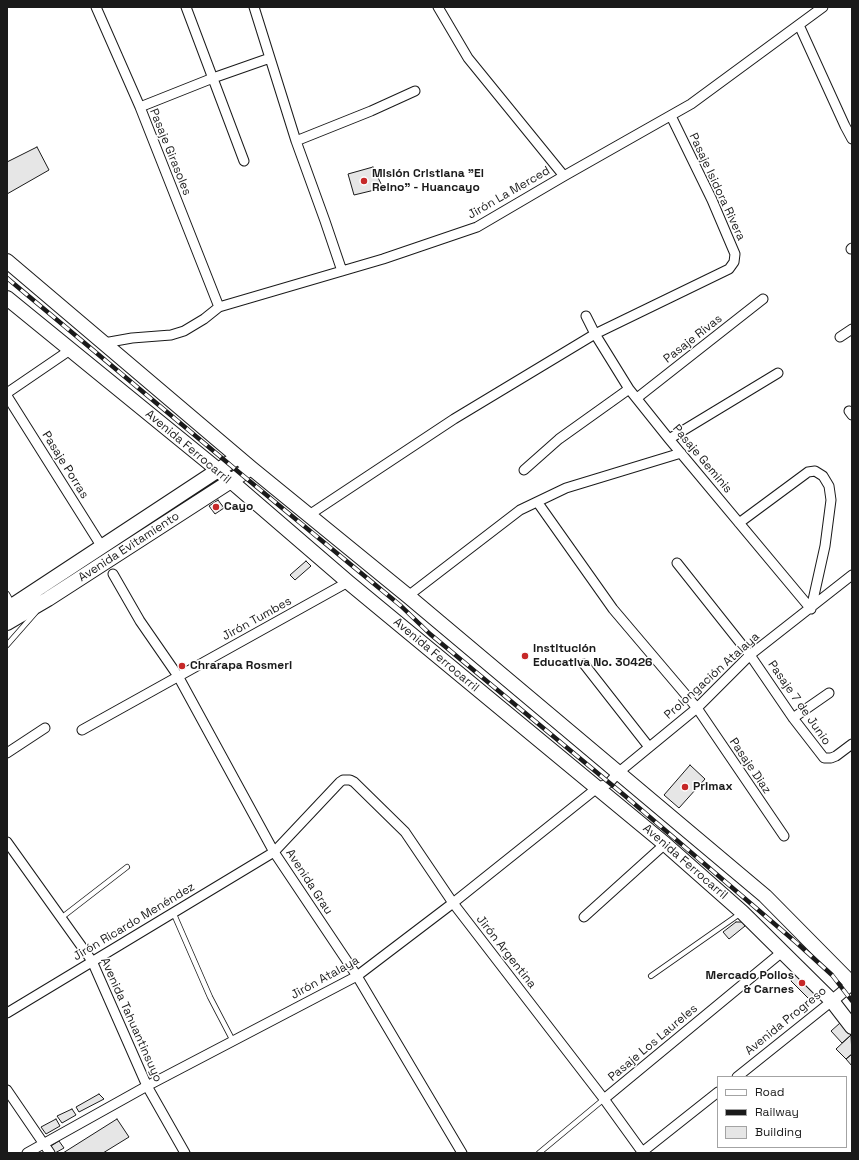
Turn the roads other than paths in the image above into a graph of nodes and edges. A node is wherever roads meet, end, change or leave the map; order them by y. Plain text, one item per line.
1 (96, 7) edge
2 (186, 7) edge
3 (254, 7) edge
4 (438, 7) edge
5 (823, 7) edge
6 (811, 10) edge
7 (799, 25) junction
8 (270, 58) junction
9 (213, 78) junction
10 (415, 91) dead end
11 (140, 107) junction
12 (671, 116) junction
13 (852, 138) edge
14 (296, 141) junction
15 (244, 161) dead end
16 (564, 176) junction
17 (7, 261) edge
18 (342, 271) junction
19 (7, 298) edge
20 (763, 299) dead end
21 (219, 307) junction
22 (586, 316) dead end
23 (852, 329) edge
24 (595, 334) junction
25 (840, 337) dead end
26 (104, 343) junction
27 (70, 350) junction
28 (778, 373) dead end
29 (629, 389) junction
30 (7, 395) edge
31 (636, 398) junction
32 (669, 440) junction
33 (681, 453) junction
34 (238, 457) junction
35 (251, 468) junction
36 (218, 470) junction
37 (524, 470) dead end
38 (230, 482) junction
39 (538, 503) junction
40 (309, 515) junction
41 (739, 523) junction
42 (102, 547) junction
43 (677, 563) dead end
44 (113, 574) dead end
45 (852, 575) edge
46 (348, 582) junction
47 (408, 596) junction
48 (48, 599) junction
49 (9, 602) edge
50 (811, 609) junction
51 (7, 623) edge
52 (7, 645) edge
53 (750, 655) junction
54 (584, 664) dead end
55 (178, 676) junction
56 (828, 693) dead end
57 (697, 708) junction
58 (793, 718) junction
59 (44, 728) dead end
60 (82, 730) dead end
61 (852, 744) edge
62 (650, 747) junction
63 (7, 753) edge
64 (619, 772) junction
65 (340, 782) joint
66 (603, 786) junction
67 (784, 836) dead end
68 (7, 842) edge
69 (665, 844) junction
70 (274, 852) junction
71 (127, 867) dead end
72 (453, 903) junction
73 (173, 912) junction
74 (742, 912) junction
75 (584, 917) dead end
76 (61, 918) junction
77 (782, 952) junction
78 (92, 961) junction
79 (357, 976) junction
80 (651, 976) dead end
81 (852, 984) edge
82 (832, 1001) junction
83 (7, 1013) edge
84 (852, 1027) edge
85 (233, 1041) junction
86 (738, 1076) edge
87 (147, 1086) junction
88 (7, 1090) edge
89 (717, 1093) edge
90 (604, 1099) junction
91 (44, 1144) junction
92 (27, 1153) edge
93 (50, 1153) edge
94 (185, 1153) edge
95 (462, 1153) edge
96 (539, 1153) edge
97 (642, 1153) edge

1 - 11 street, Pasaje Girasoles
2 - 9 street
3 - 8 street
4 - 16 street
5 - 6 street, Jirón La Merced
6 - 7 street, Jirón La Merced
7 - 12 street, Jirón La Merced
7 - 13 street
8 - 9 street
8 - 14 street
9 - 11 street
9 - 15 street
10 - 14 street
11 - 21 street, Pasaje Girasoles
12 - 16 street, Jirón La Merced
12 - 24 street, Pasaje Isidora Rivera
14 - 18 street
16 - 18 street, Jirón La Merced
17 - 26 main road, Avenida Ferrocarril
18 - 21 street, Jirón La Merced
19 - 27 main road, Avenida Ferrocarril
20 - 31 street, Pasaje Rivas
21 - 26 street, Jirón La Merced
22 - 24 street, Pasaje Geminis
23 - 25 street
24 - 29 street, Pasaje Geminis
24 - 40 street
26 - 34 main road, Avenida Ferrocarril
27 - 30 street
27 - 36 main road, Avenida Ferrocarril
28 - 32 street
29 - 31 street, Pasaje Geminis
29 - 37 street
30 - 42 street, Pasaje Porras
31 - 32 street, Pasaje Geminis
32 - 33 street, Pasaje Geminis
33 - 39 street
33 - 41 street, Pasaje Geminis
34 - 35 main road, Avenida Ferrocarril
34 - 36 main road, Avenida Evitamiento
35 - 38 main road, Avenida Evitamiento
35 - 40 main road, Avenida Ferrocarril
36 - 38 main road, Avenida Ferrocarril
36 - 42 main road, Avenida Evitamiento
38 - 46 main road, Avenida Ferrocarril
38 - 48 main road, Avenida Evitamiento
39 - 47 street
39 - 57 street, Pasaje Diaz
40 - 47 main road, Avenida Ferrocarril
41 - 50 street, Pasaje Geminis
41 - 50 street
42 - 49 main road, Avenida Evitamiento
43 - 53 street, Pasaje 7 de Junio
44 - 55 street, Avenida Grau
45 - 50 street, Prolongación Atalaya
46 - 55 street, Jirón Tumbes
46 - 66 main road, Avenida Ferrocarril
47 - 64 main road, Avenida Ferrocarril
48 - 51 main road, Avenida Evitamiento
48 - 52 lane
50 - 53 street, Prolongación Atalaya
53 - 57 street, Prolongación Atalaya
53 - 58 street, Pasaje 7 de Junio
54 - 62 street
55 - 60 street, Jirón Tumbes
55 - 70 street, Avenida Grau
56 - 58 street
57 - 62 street, Prolongación Atalaya
57 - 67 street, Pasaje Diaz
58 - 61 street, Pasaje 7 de Junio
59 - 63 street
62 - 64 street, Prolongación Atalaya
64 - 66 street, Prolongación Atalaya
64 - 81 main road, Avenida Ferrocarril
65 - 70 street, Jirón Ricardo Menéndez
65 - 72 street, Jirón Argentina
66 - 69 main road, Avenida Ferrocarril
66 - 72 street, Jirón Atalaya
68 - 76 street, Avenida Tahuantinsuyo
69 - 74 main road, Avenida Ferrocarril
69 - 75 street
70 - 73 street, Jirón Ricardo Menéndez
70 - 79 street, Avenida Grau
71 - 76 lane
72 - 79 street, Jirón Atalaya
72 - 90 street, Jirón Argentina
73 - 78 street, Jirón Ricardo Menéndez
73 - 85 lane
74 - 77 main road, Avenida Ferrocarril
74 - 80 lane
76 - 78 street, Avenida Tahuantinsuyo
77 - 82 main road, Avenida Ferrocarril
77 - 90 street, Pasaje Los Laureles
78 - 83 street, Jirón Ricardo Menéndez
78 - 87 street, Avenida Tahuantinsuyo
79 - 85 street, Jirón Atalaya
79 - 95 street, Avenida Grau
81 - 82 street, Avenida Progreso
82 - 84 main road, Avenida Ferrocarril
82 - 86 street, Avenida Progreso
85 - 87 street, Jirón Atalaya
87 - 91 street, Jirón Atalaya
87 - 94 street, Avenida Tahuantinsuyo
88 - 91 street
89 - 97 street
90 - 96 lane, Pasaje Los Laureles
90 - 97 street, Jirón Argentina
91 - 92 street, Jirón Atalaya
91 - 93 street

